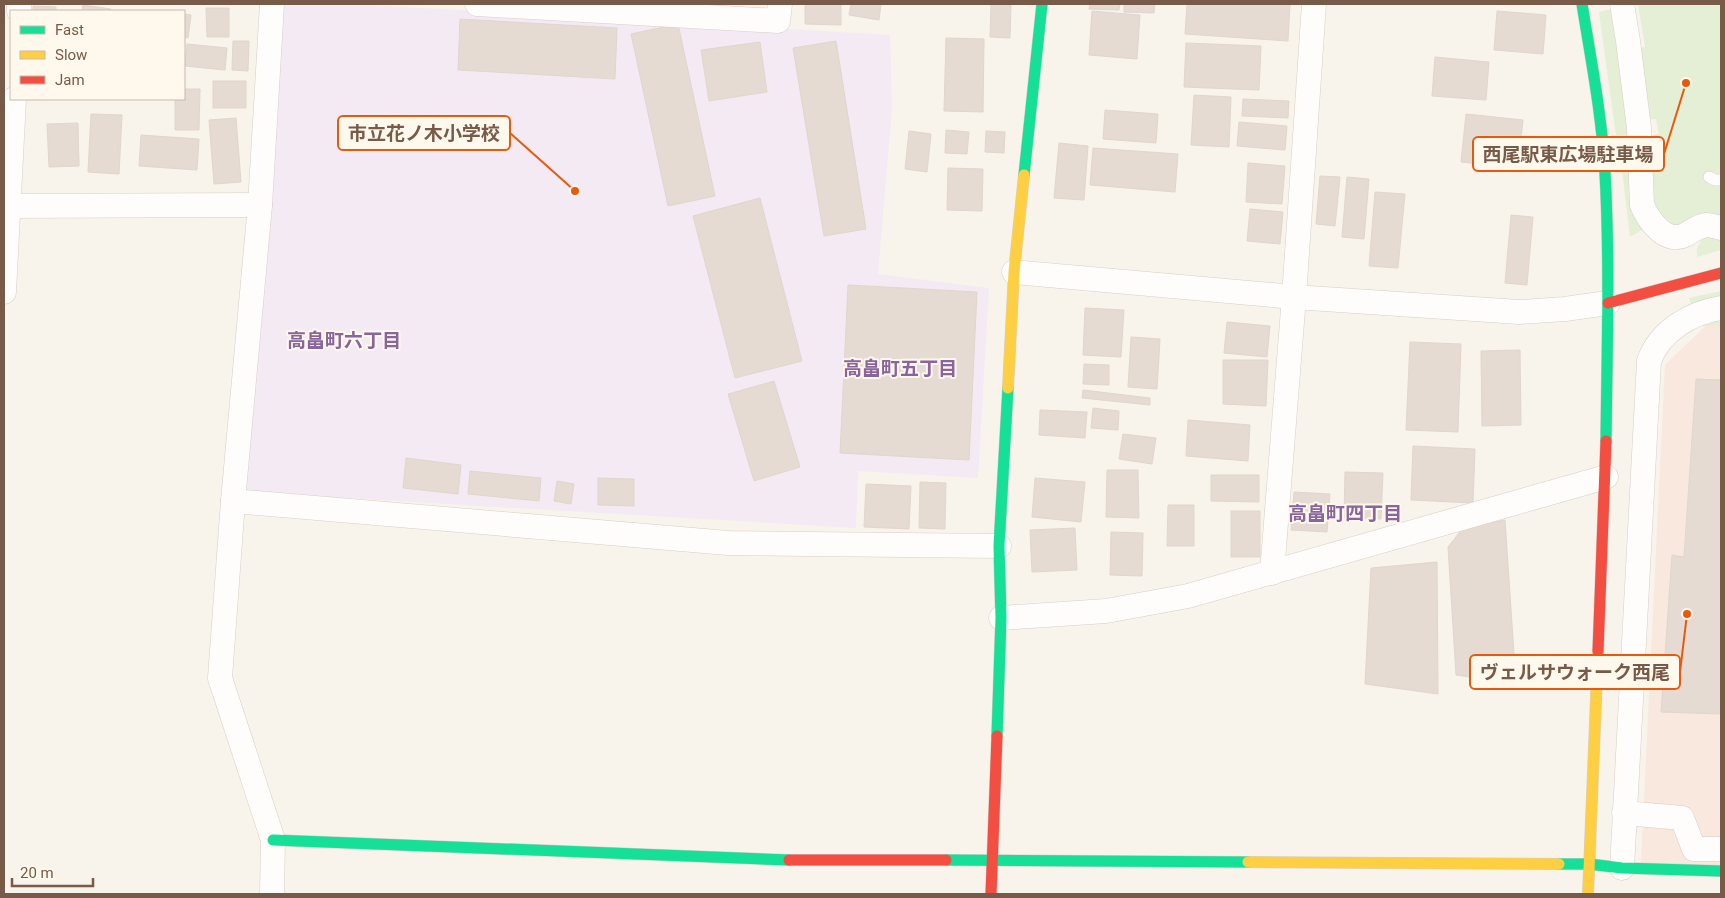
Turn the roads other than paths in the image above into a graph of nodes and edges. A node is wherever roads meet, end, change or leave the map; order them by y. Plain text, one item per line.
1 (272, 4) edge
2 (477, 4) edge
3 (780, 4) edge
4 (1042, 4) edge
5 (1314, 4) edge
6 (1582, 4) edge
7 (1622, 4) edge
8 (536, 6) edge
9 (14, 100) edge
10 (1709, 177) dead end
11 (1721, 180) edge
12 (260, 205) junction
13 (6, 206) edge
14 (1721, 228) edge
15 (1014, 272) junction
16 (1721, 273) edge
17 (4, 292) edge
18 (1294, 296) junction
19 (1608, 303) junction
20 (1721, 308) edge
21 (1606, 476) junction
22 (233, 501) junction
23 (999, 546) junction
24 (1272, 573) junction
25 (1001, 618) junction
26 (1624, 813) junction
27 (273, 840) junction
28 (1721, 849) edge
29 (992, 860) junction
30 (1589, 864) junction
31 (1622, 868) junction
32 (1721, 871) edge
33 (272, 894) edge
34 (991, 894) edge
35 (1588, 894) edge

1 - 12 street
2 - 8 street
3 - 8 street
4 - 15 street
5 - 18 street
6 - 19 street
7 - 14 street
9 - 13 street
10 - 11 lane
12 - 13 street
12 - 22 street
13 - 17 street
15 - 18 street
15 - 23 street
16 - 19 street
18 - 19 street
18 - 24 street
19 - 21 street
20 - 26 street
21 - 24 street
21 - 30 street
22 - 23 street
22 - 27 street
23 - 25 street
24 - 25 street
25 - 29 street
26 - 28 street
26 - 31 street
27 - 29 street
27 - 33 street
29 - 30 street
29 - 34 street
30 - 31 street
30 - 35 street
31 - 32 street

